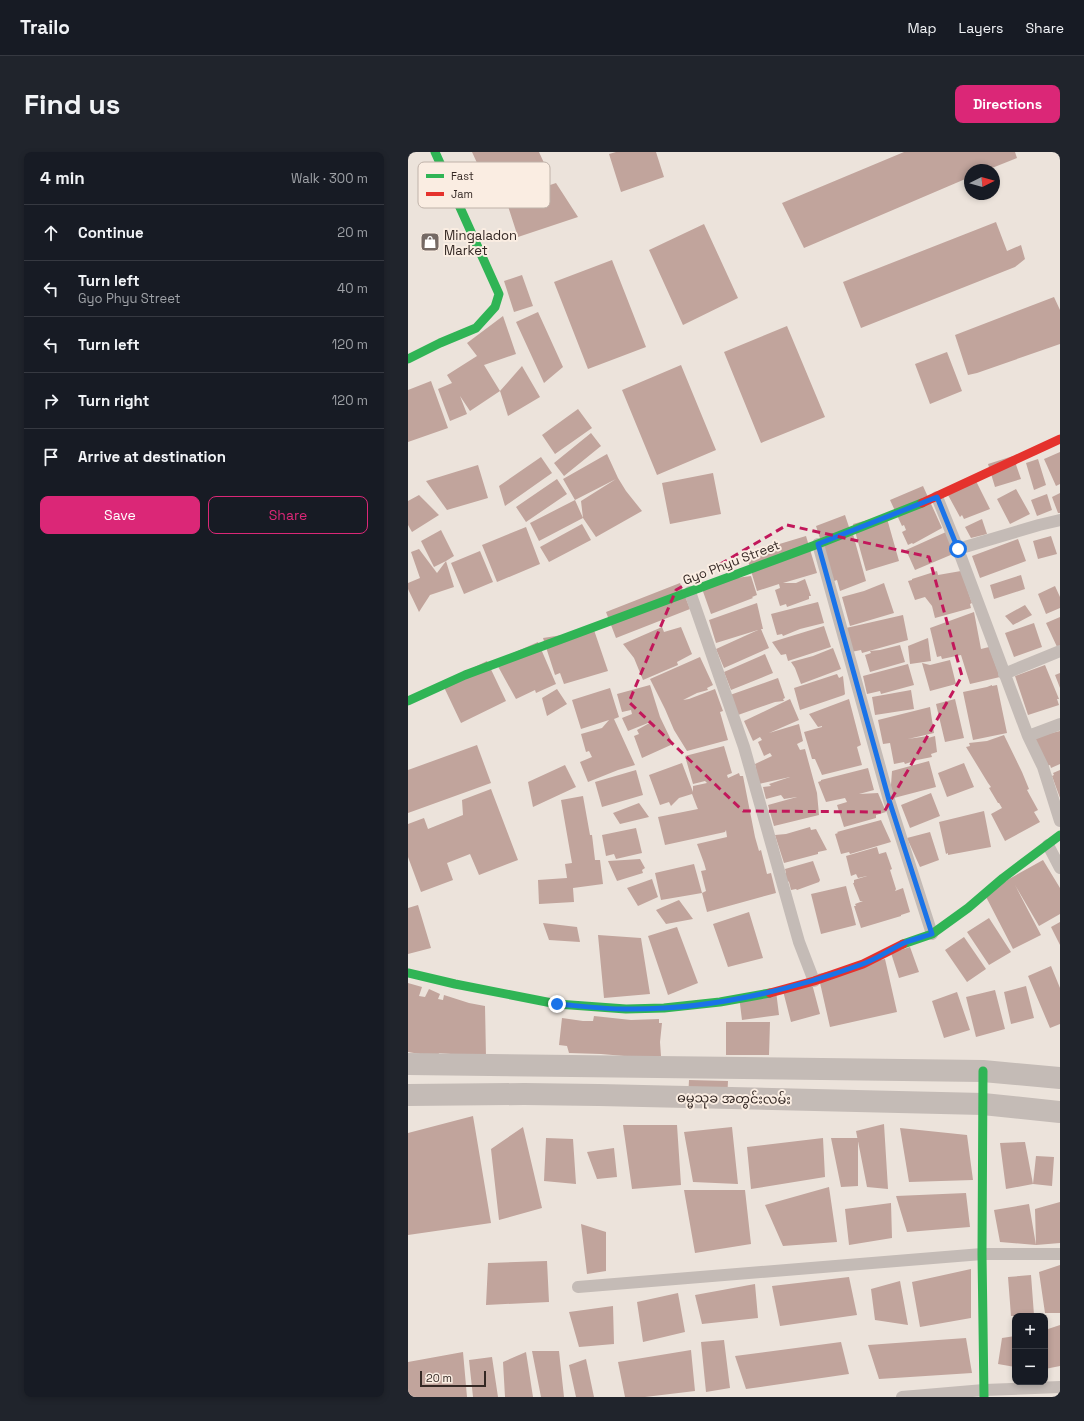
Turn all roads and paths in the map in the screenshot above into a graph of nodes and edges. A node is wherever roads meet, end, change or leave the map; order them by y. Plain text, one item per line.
1 (434, 152) edge
2 (439, 162) edge
3 (460, 208) edge
4 (408, 359) edge
5 (1060, 439) edge
6 (937, 497) junction
7 (1060, 520) edge
8 (818, 544) junction
9 (958, 549) junction
10 (690, 592) junction
11 (1060, 652) edge
12 (1004, 674) junction
13 (408, 701) edge
14 (1060, 724) edge
15 (1028, 736) junction
16 (1060, 821) edge
17 (1060, 835) edge
18 (1048, 845) junction
19 (1060, 868) edge
20 (932, 934) junction
21 (408, 973) edge
22 (814, 981) junction
23 (408, 1064) edge
24 (984, 1071) junction
25 (1060, 1078) edge
26 (408, 1095) edge
27 (983, 1104) junction
28 (1060, 1112) edge
29 (982, 1254) junction
30 (1060, 1254) edge
31 (578, 1287) dead end
32 (1060, 1387) edge
33 (984, 1394) edge
34 (902, 1397) edge

1 - 2 street
3 - 4 street
5 - 6 street, Gyo Phyu Street
6 - 8 street, Gyo Phyu Street
6 - 9 lane
7 - 9 lane
8 - 10 street, Gyo Phyu Street
8 - 20 lane
9 - 12 lane
10 - 13 street, Gyo Phyu Street
10 - 22 lane
11 - 12 lane
12 - 15 lane
14 - 15 lane
15 - 16 lane
17 - 18 street
18 - 19 lane
18 - 20 street
20 - 22 street
21 - 22 street
23 - 24 street
24 - 25 street
24 - 27 street
26 - 27 street, ဓမ္မသုခ အတွင်းလမ်း
27 - 28 street, ဓမ္မသုခ အတွင်းလမ်း
27 - 29 street
29 - 30 lane
29 - 31 lane
29 - 33 street
32 - 33 lane
33 - 34 lane

